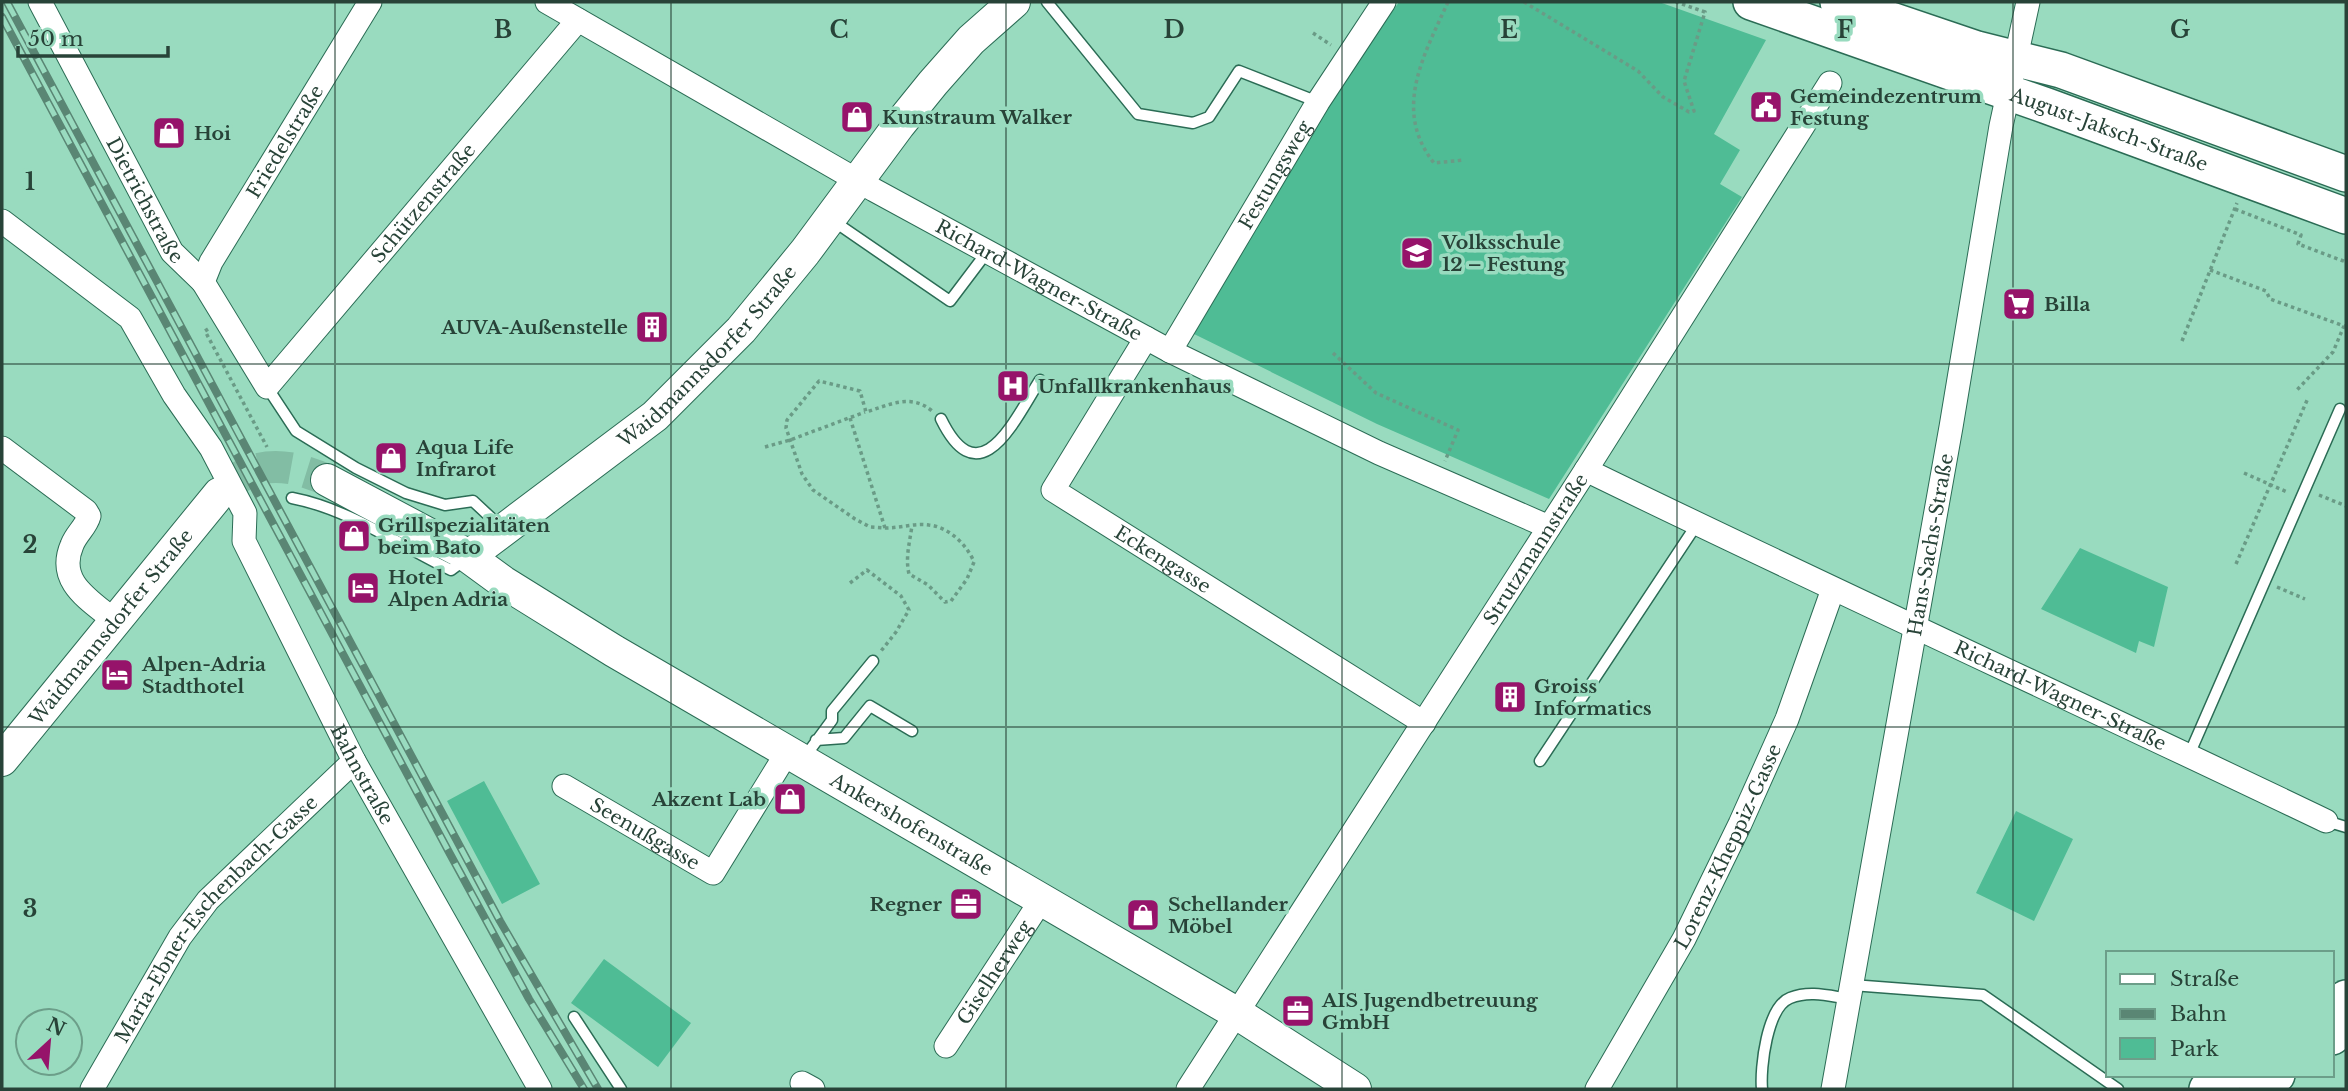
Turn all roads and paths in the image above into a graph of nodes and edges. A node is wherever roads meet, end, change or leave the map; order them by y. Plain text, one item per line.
1 (40, 2) edge
2 (370, 2) edge
3 (547, 2) edge
4 (1014, 2) edge
5 (1046, 2) edge
6 (1384, 2) edge
7 (1448, 2) edge
8 (1524, 2) edge
9 (1676, 2) edge
10 (1751, 2) edge
11 (2028, 2) edge
12 (1846, 3) edge
13 (578, 20) junction
14 (2017, 59) junction
15 (1830, 83) dead end
16 (2008, 93) junction
17 (1318, 102) junction
18 (1464, 160) dead end
19 (2346, 174) edge
20 (857, 180) junction
21 (2241, 194) junction
22 (2346, 216) edge
23 (830, 219) junction
24 (2, 221) edge
25 (987, 251) junction
26 (2346, 262) edge
27 (2210, 270) junction
28 (204, 282) junction
29 (1146, 338) junction
30 (2182, 341) dead end
31 (1170, 351) junction
32 (1333, 353) dead end
33 (1040, 380) dead end
34 (267, 387) junction
35 (2295, 392) dead end
36 (2308, 398) dead end
37 (2340, 409) dead end
38 (866, 412) junction
39 (850, 418) junction
40 (941, 419) joint
41 (790, 440) junction
42 (765, 447) dead end
43 (2, 448) edge
44 (1586, 470) junction
45 (2244, 473) dead end
46 (1437, 478) junction
47 (327, 480) tunnel mouth
48 (2270, 485) junction
49 (219, 494) tunnel mouth
50 (2304, 494) junction
51 (292, 498) dead end
52 (2346, 506) edge
53 (1697, 524) junction
54 (912, 525) junction
55 (1549, 527) junction
56 (885, 528) junction
57 (503, 530) junction
58 (469, 556) junction
59 (2236, 564) dead end
60 (2265, 582) junction
61 (850, 583) dead end
62 (1833, 589) junction
63 (2305, 599) dead end
64 (115, 621) junction
65 (1914, 628) junction
66 (873, 661) joint
67 (1424, 723) junction
68 (912, 731) dead end
69 (802, 751) junction
70 (2189, 755) junction
71 (2, 760) edge
72 (354, 761) junction
73 (1540, 761) dead end
74 (564, 786) dead end
75 (2336, 824) edge
76 (1042, 899) junction
77 (1851, 992) junction
78 (1238, 1014) junction
79 (574, 1017) dead end
80 (946, 1046) dead end
81 (2225, 1077) edge
82 (2274, 1077) edge
83 (532, 1086) edge
84 (92, 1089) edge
85 (621, 1089) edge
86 (1188, 1089) edge
87 (1355, 1089) edge
88 (1597, 1089) edge
89 (1762, 1089) edge
90 (1833, 1089) edge
91 (2118, 1089) edge
92 (2207, 1089) edge
93 (2257, 1089) edge

1 - 28 street, Dietrichstraße
2 - 28 street, Friedelstraße
3 - 13 street, Richard-Wagner-Straße
4 - 20 street, Waidmannsdorfer Straße
5 - 17 lane
6 - 17 street, Festungsweg
7 - 18 path
8 - 9 path
10 - 16 main road, August-Jaksch-Straße
11 - 14 street, Hans-Sachs-Straße
12 - 14 main road, August-Jaksch-Straße
13 - 20 street, Richard-Wagner-Straße
13 - 34 street, Schützenstraße
14 - 16 street, Hans-Sachs-Straße
14 - 19 main road, August-Jaksch-Straße
15 - 44 street, Strutzmannstraße
16 - 21 main road, August-Jaksch-Straße
16 - 65 street, Hans-Sachs-Straße
17 - 31 street, Festungsweg
20 - 23 street, Waidmannsdorfer Straße
20 - 25 street, Richard-Wagner-Straße
21 - 22 main road, August-Jaksch-Straße
21 - 26 path
21 - 27 path
23 - 25 lane
23 - 57 street, Waidmannsdorfer Straße
24 - 72 street, Bahnstraße
25 - 29 street, Richard-Wagner-Straße
27 - 30 path
27 - 35 path
28 - 34 street, Dietrichstraße
29 - 31 street, Richard-Wagner-Straße
29 - 67 street, Eckengasse
31 - 46 street, Richard-Wagner-Straße
32 - 46 path
33 - 40 lane
34 - 57 lane
36 - 48 path
37 - 50 lane
38 - 39 path
38 - 40 path
38 - 41 path
39 - 41 path
39 - 56 path
41 - 42 path
41 - 56 path
43 - 64 street
44 - 53 street, Richard-Wagner-Straße
44 - 55 street, Strutzmannstraße
45 - 48 path
46 - 55 street, Richard-Wagner-Straße
47 - 58 street
48 - 50 path
48 - 59 path
49 - 64 street, Waidmannsdorfer Straße
50 - 52 path
50 - 60 lane
51 - 58 lane
53 - 62 street, Richard-Wagner-Straße
53 - 73 lane
54 - 54 path
54 - 56 path
55 - 67 street, Strutzmannstraße
57 - 58 street, Waidmannsdorfer Straße
58 - 69 street, Ankershofenstraße
60 - 63 path
60 - 70 lane
61 - 66 path
62 - 65 street, Richard-Wagner-Straße
62 - 88 street, Lorenz-Kheppiz-Gasse
64 - 71 street, Waidmannsdorfer Straße
65 - 70 street, Richard-Wagner-Straße
65 - 77 street, Hans-Sachs-Straße
66 - 69 lane
67 - 78 street, Strutzmannstraße
68 - 69 lane
69 - 74 street, Seenußgasse
69 - 76 street, Ankershofenstraße
70 - 75 street, Richard-Wagner-Straße
72 - 83 street, Bahnstraße
72 - 84 street, Maria-Ebner-Eschenbach-Gasse
76 - 78 street, Ankershofenstraße
76 - 80 street, Giselherweg
77 - 89 lane
77 - 90 street, Hans-Sachs-Straße
77 - 91 lane
78 - 86 street, Strutzmannstraße
78 - 87 street, Ankershofenstraße
79 - 85 lane
81 - 92 main road
82 - 93 main road

